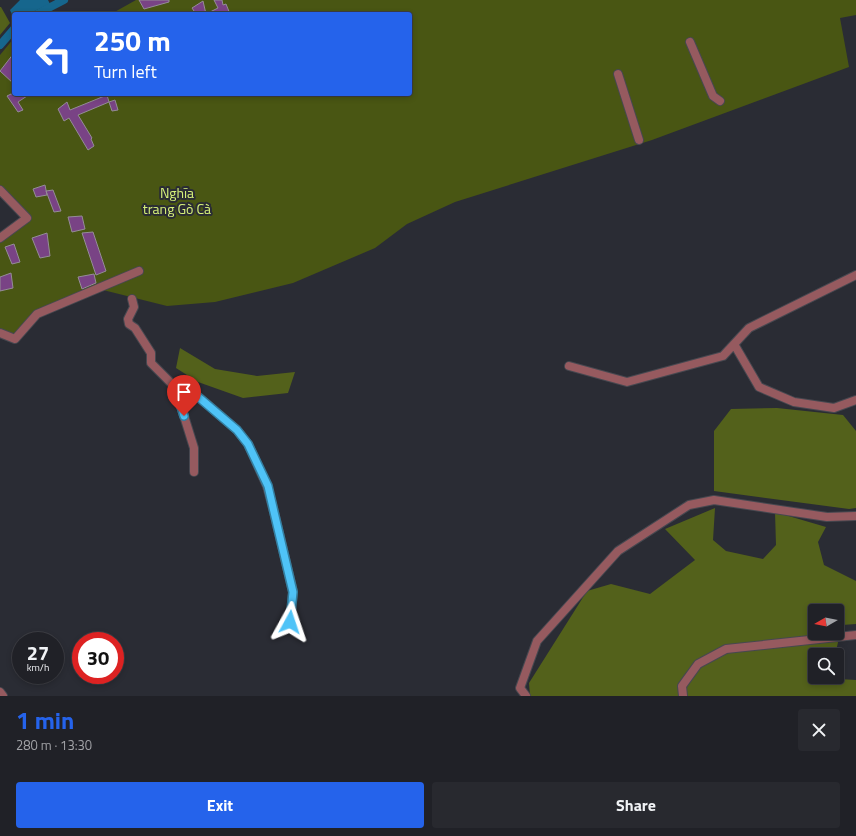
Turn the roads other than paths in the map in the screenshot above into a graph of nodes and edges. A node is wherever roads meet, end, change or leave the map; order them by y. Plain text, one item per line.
1 (690, 42) dead end
2 (618, 74) dead end
3 (720, 101) dead end
4 (639, 140) dead end
5 (0, 190) edge
6 (0, 238) edge
7 (140, 271) dead end
8 (856, 275) edge
9 (132, 299) dead end
10 (0, 333) edge
11 (734, 344) junction
12 (569, 366) dead end
13 (175, 387) junction
14 (856, 400) edge
15 (194, 472) dead end
16 (856, 516) edge
17 (290, 622) dead end
18 (856, 634) edge
19 (0, 692) edge
20 (3, 696) edge
21 (526, 696) edge
22 (683, 696) edge

1 - 3 street
2 - 4 street
5 - 6 street
7 - 10 street
8 - 11 street
9 - 13 street
11 - 12 street
11 - 14 street
13 - 15 street
13 - 17 street
16 - 21 street
18 - 22 street
19 - 20 street

